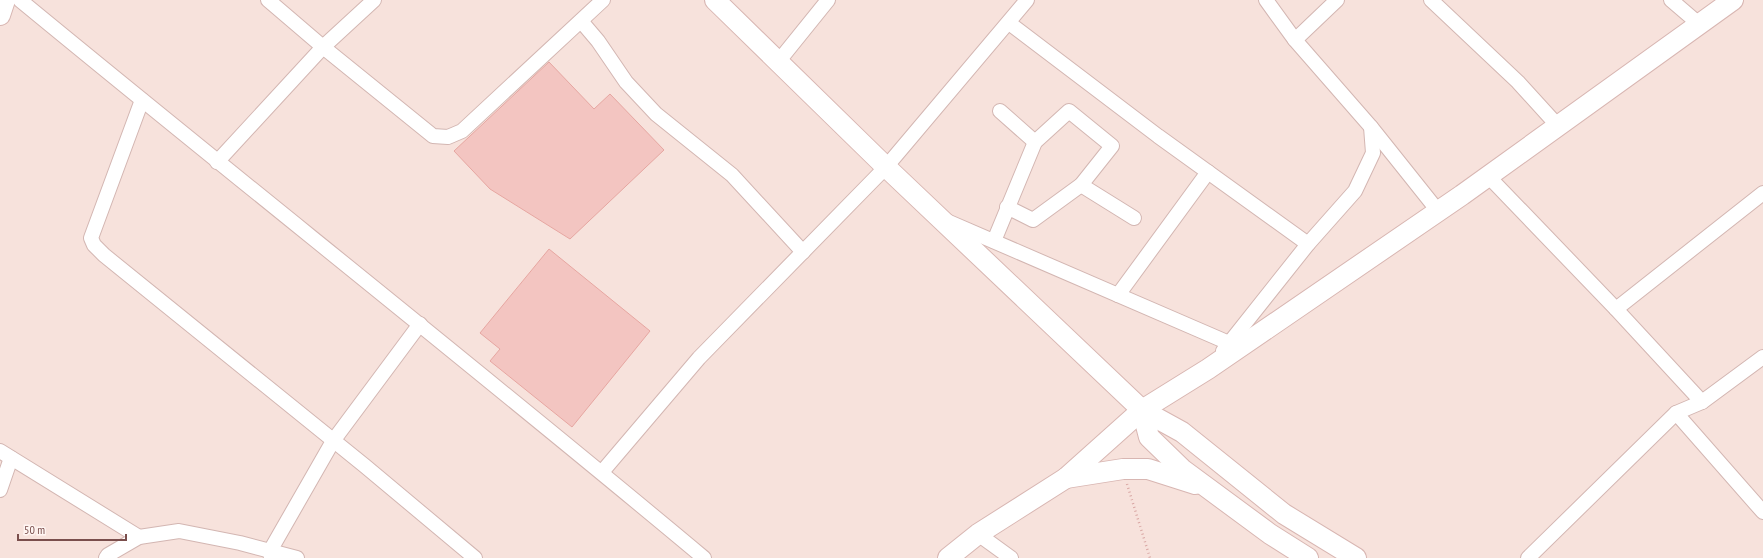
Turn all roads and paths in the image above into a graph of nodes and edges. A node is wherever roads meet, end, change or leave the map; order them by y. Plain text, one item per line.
1 (5, 0) edge
2 (20, 0) edge
3 (268, 0) edge
4 (374, 0) edge
5 (603, 0) edge
6 (715, 0) edge
7 (828, 0) edge
8 (1027, 0) edge
9 (1266, 0) edge
10 (1337, 0) edge
11 (1431, 0) edge
12 (1671, 0) edge
13 (1732, 0) edge
14 (0, 15) edge
15 (581, 21) junction
16 (1009, 23) junction
17 (1699, 24) junction
18 (1295, 40) junction
19 (323, 47) junction
20 (778, 62) junction
21 (142, 100) junction
22 (1000, 111) dead end
23 (1558, 126) junction
24 (1371, 127) junction
25 (1035, 142) junction
26 (217, 162) junction
27 (886, 167) junction
28 (1208, 172) junction
29 (1488, 176) junction
30 (1081, 185) junction
31 (1763, 193) edge
32 (1008, 208) junction
33 (1438, 211) junction
34 (939, 218) junction
35 (1134, 218) dead end
36 (994, 241) junction
37 (1308, 244) junction
38 (803, 252) junction
39 (1118, 295) junction
40 (1616, 309) junction
41 (420, 324) junction
42 (1229, 343) junction
43 (1763, 357) edge
44 (1208, 369) junction
45 (1702, 402) junction
46 (1142, 410) junction
47 (1676, 413) junction
48 (333, 441) junction
49 (5, 455) edge
50 (1123, 469) junction
51 (602, 472) junction
52 (1066, 478) junction
53 (1209, 489) junction
54 (0, 490) edge
55 (1763, 512) edge
56 (978, 534) junction
57 (139, 537) junction
58 (271, 555) edge
59 (106, 558) edge
60 (297, 558) edge
61 (475, 558) edge
62 (704, 558) edge
63 (948, 558) edge
64 (1011, 558) edge
65 (1150, 558) edge
66 (1308, 558) edge
67 (1356, 558) edge
68 (1528, 558) edge

1 - 14 street
2 - 21 street
3 - 19 street
4 - 19 street
5 - 15 street
6 - 20 street
7 - 20 street
8 - 16 street
9 - 18 street
10 - 18 street
11 - 23 street
12 - 17 street
13 - 17 street
15 - 19 street
15 - 38 street
16 - 27 street
16 - 28 street
17 - 23 street
18 - 24 street
19 - 26 street
20 - 27 street
21 - 26 street
21 - 48 street
22 - 25 street
23 - 29 street
24 - 33 street
24 - 37 street
25 - 30 street
25 - 32 street
26 - 41 street
27 - 34 street
27 - 38 street
28 - 37 street
28 - 39 street
29 - 33 street
29 - 40 street
30 - 32 street
30 - 35 street
31 - 40 street
32 - 36 street
33 - 44 street
34 - 36 street
34 - 46 street
36 - 39 street
37 - 42 street
38 - 51 street
39 - 42 street
40 - 45 street
41 - 48 street
41 - 51 street
42 - 44 street
43 - 45 street
44 - 46 street
45 - 47 street
46 - 52 street
46 - 53 street
46 - 67 street
47 - 55 street
47 - 68 street
48 - 58 street
48 - 61 street
49 - 54 street
49 - 57 street
50 - 52 street
50 - 53 street
50 - 65 path
51 - 62 street
52 - 56 street
53 - 66 street
56 - 63 street
56 - 64 street
57 - 58 street
57 - 59 street
58 - 60 street

